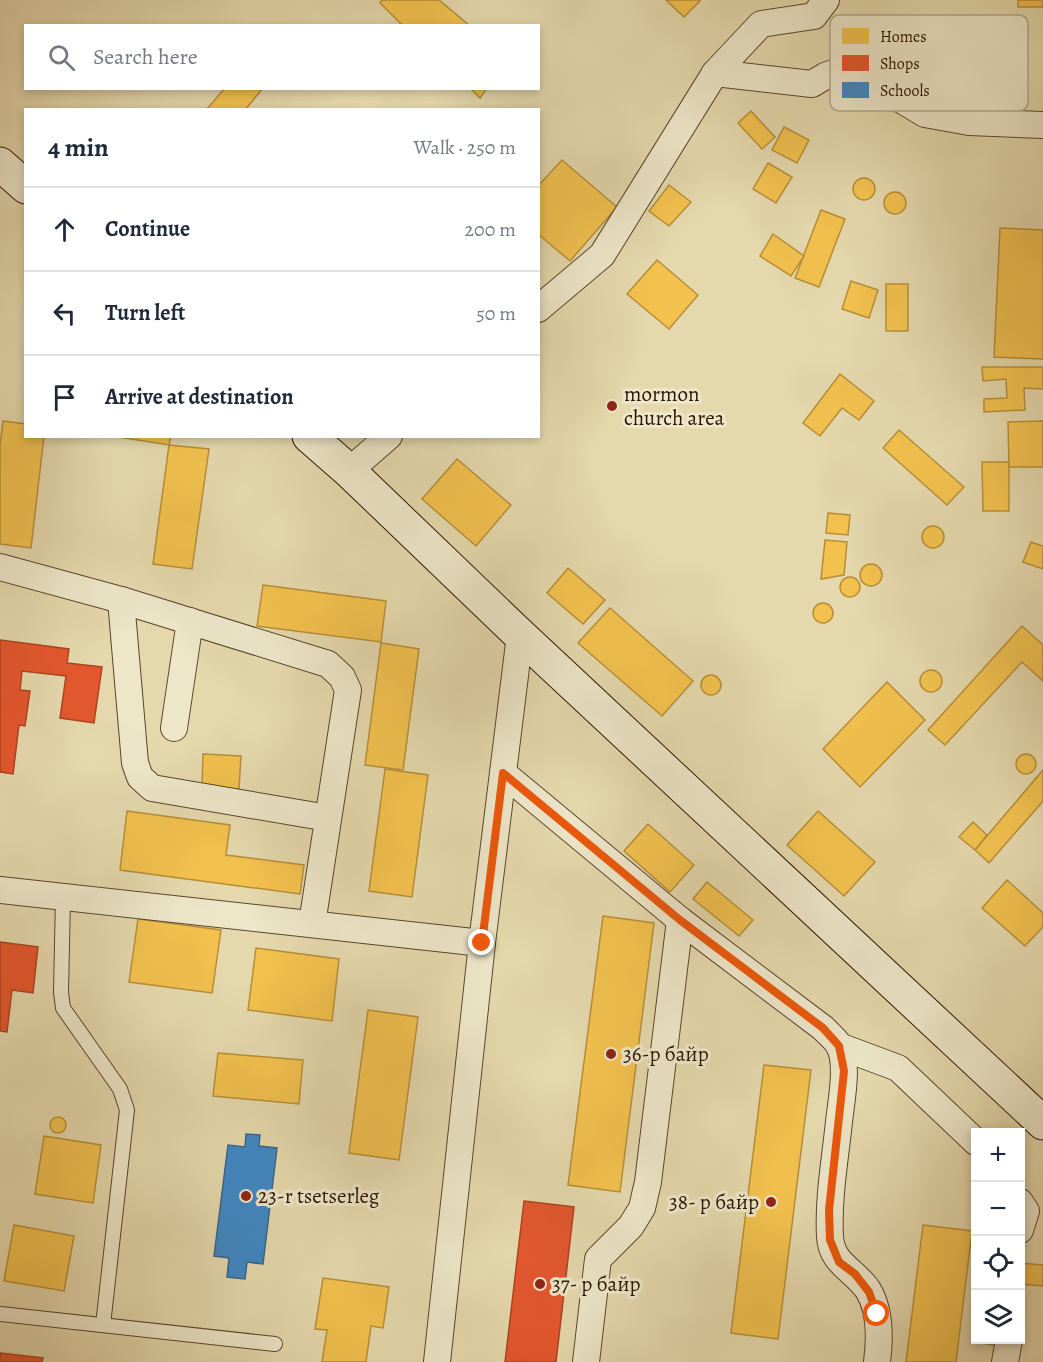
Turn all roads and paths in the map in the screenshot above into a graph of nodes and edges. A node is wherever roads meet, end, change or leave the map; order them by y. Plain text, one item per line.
1 (826, 0) edge
2 (715, 73) junction
3 (830, 74) edge
4 (920, 111) edge
5 (1043, 125) edge
6 (0, 164) edge
7 (24, 185) edge
8 (540, 307) edge
9 (311, 438) edge
10 (387, 438) edge
11 (349, 471) junction
12 (0, 567) edge
13 (121, 600) junction
14 (190, 621) junction
15 (520, 635) junction
16 (174, 728) dead end
17 (503, 773) junction
18 (328, 819) junction
19 (0, 891) edge
20 (63, 897) junction
21 (680, 920) junction
22 (312, 924) junction
23 (482, 943) junction
24 (839, 1046) junction
25 (1043, 1123) edge
26 (971, 1138) edge
27 (1, 1314) edge
28 (103, 1325) junction
29 (275, 1344) dead end
30 (1008, 1344) edge
31 (437, 1362) edge
32 (586, 1362) edge
33 (878, 1362) edge
34 (1005, 1362) edge

1 - 2 street
2 - 3 street
2 - 8 street
4 - 5 street
6 - 7 street
9 - 11 street
10 - 11 street
11 - 15 street
12 - 13 street
13 - 14 street
13 - 18 street
14 - 16 street
14 - 18 street
15 - 17 street
15 - 25 street
17 - 21 street
17 - 23 street
18 - 22 street
19 - 20 street
20 - 22 street
20 - 28 lane
21 - 24 street
21 - 32 street
22 - 23 street
23 - 31 street
24 - 26 street
24 - 33 street
27 - 28 lane
28 - 29 lane
30 - 34 street

